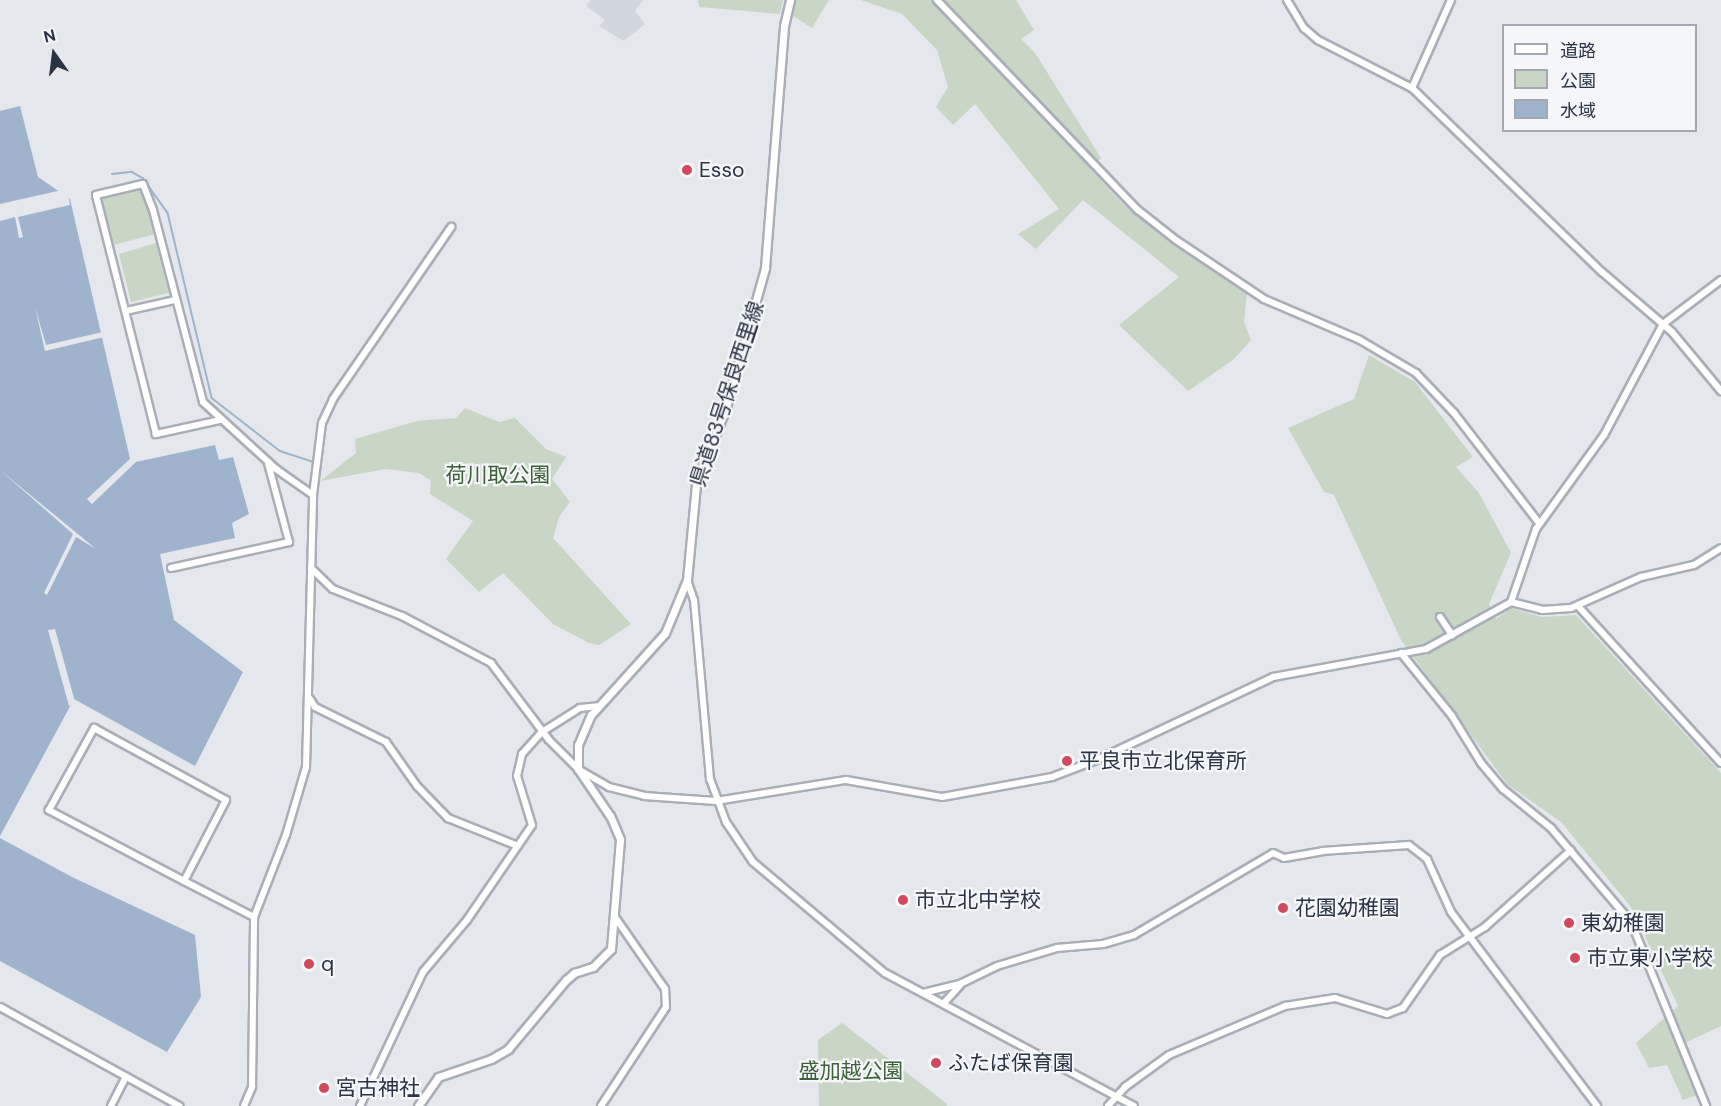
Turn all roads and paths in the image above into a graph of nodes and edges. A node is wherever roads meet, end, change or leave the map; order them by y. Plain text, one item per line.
1 (790, 0) edge
2 (937, 0) edge
3 (1287, 0) edge
4 (1451, 0) edge
5 (1412, 88) junction
6 (451, 227) dead end
7 (1721, 280) edge
8 (175, 300) junction
9 (126, 310) junction
10 (1663, 324) junction
11 (1721, 391) edge
12 (220, 420) junction
13 (268, 463) junction
14 (313, 495) junction
15 (1539, 523) junction
16 (1721, 548) edge
17 (171, 568) dead end
18 (311, 568) junction
19 (687, 580) junction
20 (1511, 602) junction
21 (1578, 606) junction
22 (1440, 617) dead end
23 (1452, 634) junction
24 (1401, 653) junction
25 (309, 699) junction
26 (598, 706) junction
27 (542, 732) junction
28 (1721, 763) edge
29 (578, 769) junction
30 (716, 801) junction
31 (518, 846) junction
32 (1571, 850) junction
33 (184, 881) junction
34 (255, 917) junction
35 (615, 917) junction
36 (1472, 937) junction
37 (960, 984) junction
38 (922, 993) junction
39 (944, 1004) junction
40 (0, 1006) edge
41 (126, 1077) junction
42 (1116, 1095) junction
43 (111, 1106) edge
44 (180, 1106) edge
45 (244, 1106) edge
46 (360, 1106) edge
47 (418, 1106) edge
48 (601, 1106) edge
49 (1108, 1106) edge
50 (1134, 1106) edge
51 (1597, 1106) edge
52 (1706, 1106) edge

1 - 19 main road, 県道83号保良西里線
2 - 15 street
3 - 5 street
4 - 5 street
5 - 10 street
6 - 14 street
7 - 10 street
8 - 9 street
8 - 9 street
8 - 12 street
9 - 12 street
10 - 11 street
10 - 15 street
12 - 13 street
13 - 14 street
13 - 17 street
14 - 18 street
15 - 20 street
16 - 21 street
18 - 25 street
18 - 27 street
19 - 26 main road, 県道83号保良西里線
19 - 30 street
20 - 21 street
20 - 23 street
21 - 28 street
22 - 23 street
23 - 24 street
24 - 30 street
24 - 32 street
25 - 31 street
25 - 34 street
26 - 27 street
26 - 29 main road, 県道83号保良西里線
27 - 29 street
27 - 31 street
29 - 30 street
29 - 35 main road
30 - 38 street
31 - 46 street
32 - 36 street
32 - 52 street
33 - 33 street
33 - 34 street
34 - 45 street
35 - 47 main road
35 - 48 street
36 - 37 street
36 - 42 street
36 - 51 street
37 - 38 street
37 - 39 street
38 - 39 street
39 - 42 street
40 - 41 street
41 - 43 street
41 - 44 street
42 - 49 street
42 - 50 street

